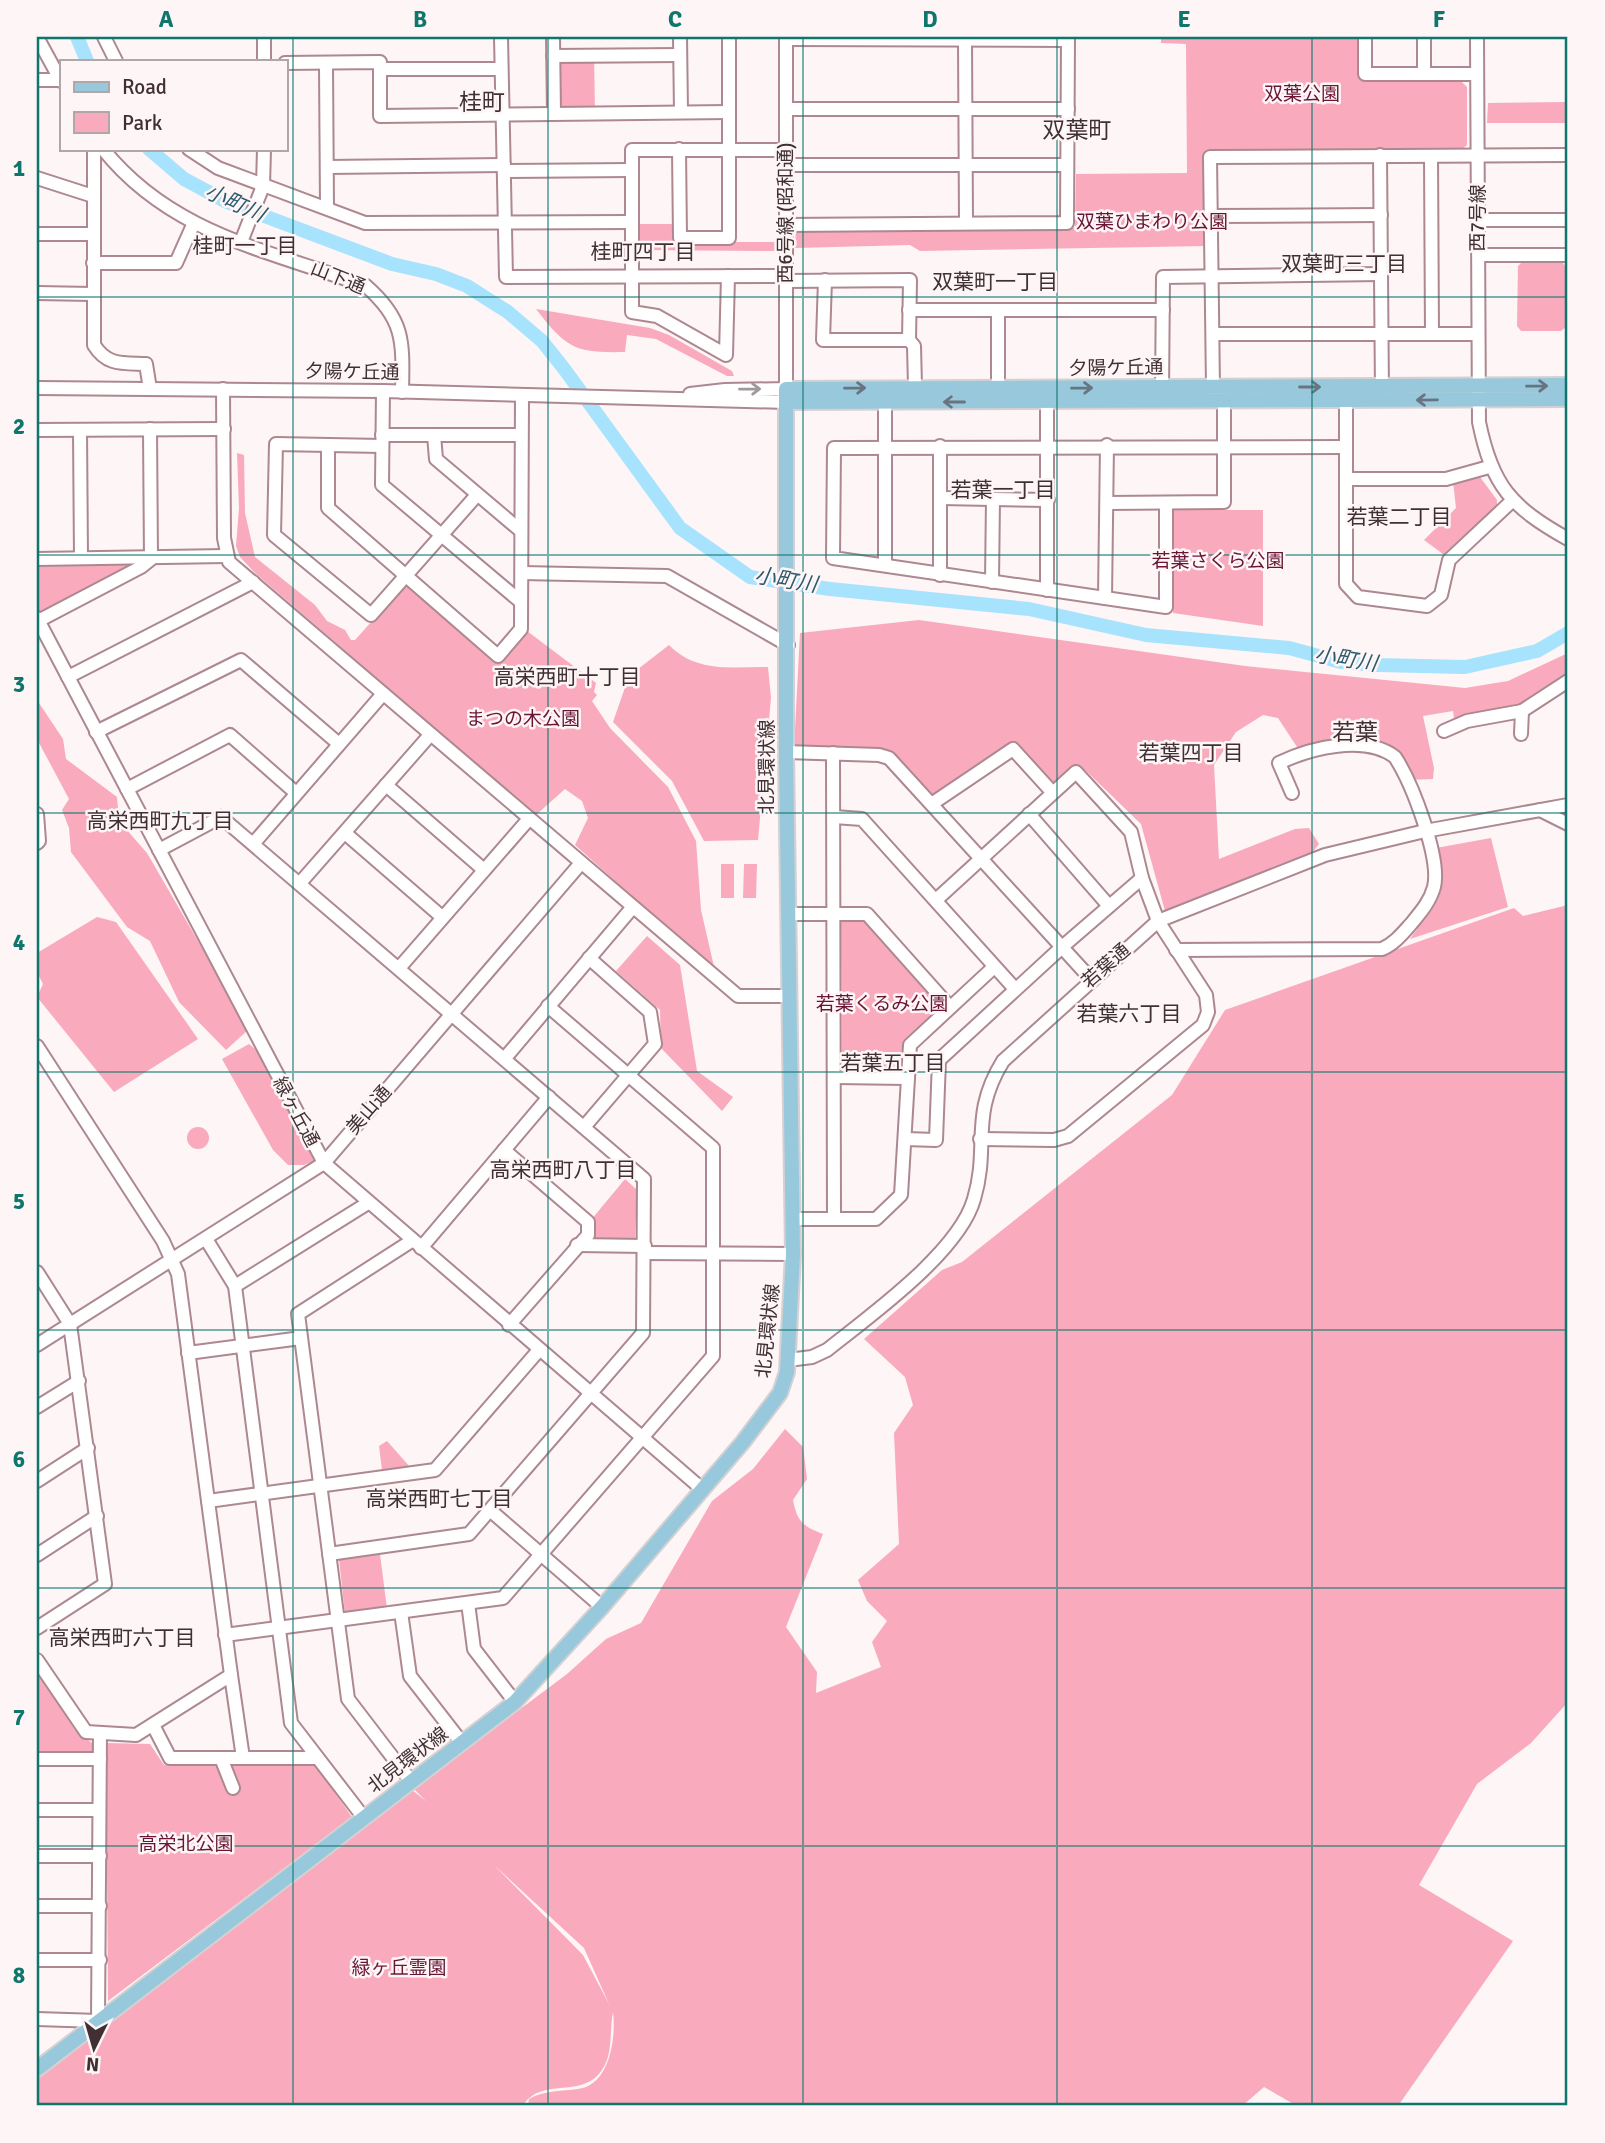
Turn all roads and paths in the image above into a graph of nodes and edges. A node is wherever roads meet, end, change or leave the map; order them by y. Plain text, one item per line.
1 (37, 37) edge
2 (104, 37) edge
3 (264, 37) edge
4 (501, 37) edge
5 (553, 37) edge
6 (680, 37) edge
7 (729, 37) edge
8 (1365, 37) edge
9 (1424, 37) edge
10 (1477, 37) edge
11 (786, 38) edge
12 (1068, 38) edge
13 (965, 40) junction
14 (553, 55) junction
15 (680, 55) junction
16 (116, 60) edge
17 (264, 60) edge
18 (287, 63) edge
19 (327, 65) junction
20 (380, 69) junction
21 (501, 69) junction
22 (1424, 74) junction
23 (1477, 74) junction
24 (60, 79) edge
25 (37, 80) edge
26 (60, 81) edge
27 (966, 108) junction
28 (786, 109) junction
29 (1068, 109) junction
30 (681, 112) junction
31 (729, 112) junction
32 (554, 113) junction
33 (501, 114) junction
34 (679, 149) junction
35 (94, 150) edge
36 (104, 150) edge
37 (191, 150) edge
38 (264, 150) edge
39 (729, 150) junction
40 (786, 150) junction
41 (1380, 155) junction
42 (1568, 155) edge
43 (1432, 156) junction
44 (1478, 156) junction
45 (966, 164) junction
46 (786, 165) junction
47 (1067, 165) junction
48 (327, 167) junction
49 (505, 168) junction
50 (631, 170) junction
51 (37, 178) edge
52 (261, 190) junction
53 (93, 196) junction
54 (327, 208) junction
55 (1381, 215) junction
56 (1212, 216) junction
57 (1479, 220) junction
58 (1568, 220) edge
59 (505, 221) junction
60 (631, 222) junction
61 (966, 223) junction
62 (193, 225) junction
63 (785, 225) junction
64 (37, 234) edge
65 (93, 234) junction
66 (243, 236) junction
67 (1479, 255) junction
68 (1568, 255) edge
69 (93, 263) junction
70 (1381, 274) junction
71 (1213, 275) junction
72 (632, 276) junction
73 (728, 276) junction
74 (785, 278) junction
75 (825, 280) junction
76 (37, 293) edge
77 (92, 293) junction
78 (909, 310) junction
79 (998, 310) junction
80 (1163, 310) junction
81 (1213, 334) junction
82 (1383, 334) junction
83 (1432, 334) junction
84 (1478, 334) junction
85 (909, 340) junction
86 (1568, 385) edge
87 (915, 386) junction
88 (1213, 387) junction
89 (37, 388) edge
90 (150, 389) junction
91 (223, 389) junction
92 (383, 391) junction
93 (402, 391) junction
94 (1478, 393) junction
95 (885, 394) junction
96 (1162, 394) junction
97 (1346, 394) junction
98 (1382, 394) junction
99 (786, 395) junction
100 (998, 395) junction
101 (1047, 395) junction
102 (522, 396) junction
103 (1568, 399) edge
104 (1224, 400) junction
105 (150, 429) junction
106 (223, 429) junction
107 (37, 430) edge
108 (80, 430) junction
109 (434, 435) junction
110 (520, 435) junction
111 (382, 440) junction
112 (1047, 445) junction
113 (1107, 445) junction
114 (1224, 445) junction
115 (328, 446) junction
116 (885, 446) junction
117 (940, 446) junction
118 (1346, 447) junction
119 (1489, 467) junction
120 (1346, 480) junction
121 (476, 496) junction
122 (941, 498) junction
123 (993, 499) junction
124 (1048, 500) junction
125 (1513, 500) junction
126 (1107, 503) junction
127 (1166, 503) junction
128 (521, 531) junction
129 (442, 536) junction
130 (1568, 539) edge
131 (226, 556) junction
132 (81, 558) junction
133 (37, 559) edge
134 (150, 559) junction
135 (885, 565) junction
136 (522, 573) junction
137 (940, 575) junction
138 (407, 576) junction
139 (253, 582) junction
140 (992, 582) junction
141 (1047, 590) junction
142 (1105, 598) junction
143 (521, 602) junction
144 (37, 620) edge
145 (788, 645) junction
146 (68, 677) junction
147 (1568, 681) edge
148 (382, 695) junction
149 (1522, 711) junction
150 (1444, 731) dead end
151 (96, 733) junction
152 (1521, 734) dead end
153 (430, 735) junction
154 (339, 744) junction
155 (786, 752) junction
156 (833, 753) junction
157 (386, 785) junction
158 (127, 789) junction
159 (1052, 792) junction
160 (296, 793) junction
161 (1292, 793) dead end
162 (933, 803) junction
163 (1568, 806) edge
164 (1539, 810) junction
165 (37, 814) edge
166 (1029, 814) junction
167 (834, 817) junction
168 (528, 820) junction
169 (1568, 824) edge
170 (1425, 831) junction
171 (345, 833) junction
172 (37, 843) edge
173 (253, 844) junction
174 (159, 850) junction
175 (982, 856) junction
176 (581, 863) junction
177 (484, 870) junction
178 (1142, 878) junction
179 (300, 883) junction
180 (936, 900) junction
181 (1109, 905) junction
182 (632, 908) junction
183 (788, 914) junction
184 (835, 914) junction
185 (442, 918) junction
186 (1158, 921) junction
187 (1062, 947) junction
188 (1176, 950) junction
189 (589, 958) junction
190 (400, 967) junction
191 (994, 967) junction
192 (1091, 979) junction
193 (1015, 989) junction
194 (789, 996) junction
195 (548, 1006) junction
196 (949, 1006) junction
197 (453, 1014) junction
198 (37, 1046) edge
199 (505, 1058) junction
200 (628, 1076) junction
201 (836, 1077) junction
202 (907, 1079) junction
203 (549, 1097) junction
204 (584, 1127) junction
205 (905, 1139) junction
206 (980, 1139) junction
207 (504, 1150) junction
208 (324, 1163) junction
209 (368, 1203) junction
210 (792, 1219) junction
211 (834, 1219) junction
212 (206, 1239) junction
213 (417, 1244) junction
214 (578, 1245) junction
215 (645, 1250) junction
216 (713, 1254) junction
217 (793, 1254) junction
218 (173, 1261) junction
219 (37, 1272) edge
220 (235, 1286) junction
221 (41, 1288) edge
222 (69, 1324) junction
223 (509, 1325) junction
224 (301, 1338) junction
225 (37, 1345) edge
226 (243, 1346) junction
227 (539, 1350) junction
228 (188, 1353) junction
229 (788, 1360) junction
230 (79, 1381) junction
231 (590, 1394) junction
232 (37, 1407) edge
233 (642, 1438) junction
234 (88, 1448) junction
235 (37, 1481) edge
236 (320, 1486) junction
237 (702, 1489) junction
238 (261, 1493) junction
239 (208, 1501) junction
240 (491, 1511) junction
241 (97, 1516) junction
242 (329, 1554) junction
243 (37, 1555) edge
244 (541, 1555) junction
245 (468, 1603) junction
246 (601, 1607) junction
247 (401, 1612) junction
248 (338, 1620) junction
249 (37, 1628) edge
250 (278, 1628) junction
251 (225, 1635) junction
252 (37, 1660) edge
253 (231, 1675) junction
254 (515, 1702) junction
255 (153, 1725) junction
256 (100, 1733) junction
257 (462, 1743) junction
258 (221, 1758) junction
259 (243, 1758) junction
260 (317, 1758) junction
261 (37, 1759) edge
262 (100, 1759) junction
263 (410, 1780) junction
264 (233, 1788) dead end
265 (37, 1810) edge
266 (99, 1810) junction
267 (364, 1818) junction
268 (37, 1856) edge
269 (100, 1856) junction
270 (37, 1906) edge
271 (100, 1906) junction
272 (100, 1960) junction
273 (37, 1961) edge
274 (37, 2019) edge
275 (98, 2021) junction
276 (37, 2068) edge

1 - 24 street
2 - 16 street
3 - 17 street
4 - 21 street
5 - 14 street
6 - 15 street
7 - 31 street
8 - 22 street
9 - 22 street
10 - 23 street, 西7号線
11 - 13 street
11 - 28 street, 西6号線 (昭和通)
12 - 13 street
12 - 29 street
13 - 27 street
14 - 15 street
14 - 32 street
15 - 30 street
18 - 19 street
19 - 20 street
19 - 48 street
20 - 21 street
20 - 33 street
21 - 33 street
22 - 23 street
23 - 44 street, 西7号線
25 - 26 street
27 - 28 street
27 - 29 street
27 - 45 street
28 - 40 street, 西6号線 (昭和通)
29 - 47 street
30 - 31 street
30 - 32 street
31 - 39 street
32 - 33 street
33 - 49 street
34 - 39 street
34 - 39 street
34 - 50 street
35 - 53 street
36 - 62 street, 山下通
37 - 52 street
38 - 52 street
39 - 40 street
40 - 46 street, 西6号線 (昭和通)
41 - 43 street
41 - 55 street
41 - 56 street
42 - 44 street
43 - 44 street
43 - 83 street
44 - 57 street, 西7号線
45 - 46 street
45 - 47 street
45 - 61 street
46 - 63 street, 西6号線 (昭和通)
47 - 61 street
48 - 49 street
48 - 54 street
49 - 50 street
49 - 59 street
50 - 60 street
51 - 53 street
52 - 54 street
52 - 66 street
53 - 65 street
54 - 59 street
55 - 56 street
55 - 70 street
56 - 71 street
57 - 58 street
57 - 67 street, 西7号線
59 - 60 street
59 - 72 street
60 - 72 street
61 - 63 street
62 - 66 street, 山下通
62 - 69 street
63 - 74 street, 西6号線 (昭和通)
64 - 65 street
65 - 69 street
66 - 93 street, 山下通
67 - 68 street
67 - 84 street, 西7号線
69 - 77 street
70 - 71 street
70 - 82 street
71 - 80 street
71 - 81 street
72 - 73 street
72 - 73 street
73 - 74 street
74 - 75 street
74 - 99 street, 西6号線 (昭和通)
75 - 78 street
75 - 85 street
76 - 77 street
77 - 90 street
78 - 79 street
78 - 85 street
79 - 80 street
79 - 100 street
80 - 96 street
81 - 82 street
81 - 88 street
82 - 83 street
82 - 98 street
83 - 84 street
84 - 94 street, 西7号線
85 - 87 street
94 -> 86 main road, 夕陽ケ丘通
87 - 95 main road, 夕陽ケ丘通
87 - 100 main road, 夕陽ケ丘通
88 - 96 main road, 夕陽ケ丘通
88 -> 97 main road, 夕陽ケ丘通
88 - 104 street
89 - 90 street, 夕陽ケ丘通
90 - 91 street, 夕陽ケ丘通
91 - 92 street, 夕陽ケ丘通
91 - 106 street
92 - 93 street, 夕陽ケ丘通
92 - 111 street
93 - 102 street, 夕陽ケ丘通
94 - 98 main road, 夕陽ケ丘通
94 - 103 main road, 夕陽ケ丘通
94 - 119 street
95 - 99 main road, 夕陽ケ丘通
100 -> 95 main road, 夕陽ケ丘通
95 - 116 street
96 - 101 main road, 夕陽ケ丘通
96 - 104 main road, 夕陽ケ丘通
97 - 98 main road, 夕陽ケ丘通
97 - 104 main road, 夕陽ケ丘通
97 - 118 street
99 - 102 street, 夕陽ケ丘通
99 - 145 main road, 北見環状線
100 - 101 main road, 夕陽ケ丘通
101 - 112 street
102 - 110 street
104 - 114 street
105 - 106 street
105 - 108 street
105 - 134 street
106 - 131 street
107 - 108 street
108 - 132 street
109 - 110 street
109 - 111 street
109 - 121 street
110 - 128 street
111 - 115 street
111 - 129 street
112 - 113 street
112 - 117 street
112 - 124 street
113 - 114 street
113 - 126 street
114 - 118 street
114 - 127 street
115 - 138 street
115 - 138 street
116 - 117 street
116 - 135 street
116 - 135 street
117 - 122 street
118 - 120 street
119 - 120 street
119 - 125 street
120 - 125 street
121 - 128 street
121 - 129 street
122 - 123 street
122 - 137 street
123 - 124 street
123 - 140 street
124 - 141 street
125 - 130 street
126 - 127 street
126 - 142 street
127 - 142 street
128 - 136 street
129 - 138 street
129 - 143 street
131 - 134 street
131 - 139 street
132 - 133 street
132 - 134 street
134 - 144 street
135 - 137 street
136 - 143 street
136 - 145 street
137 - 140 street
138 - 143 street
139 - 146 street
139 - 148 street
140 - 141 street
141 - 142 street
144 - 146 street, 緑ヶ丘通
145 - 155 main road, 北見環状線
146 - 151 street, 緑ヶ丘通
147 - 149 street
148 - 153 street
148 - 154 street
149 - 150 street
149 - 152 street
151 - 154 street
151 - 158 street, 緑ヶ丘通
153 - 157 street
153 - 168 street
154 - 160 street
155 - 156 street
155 - 183 main road, 北見環状線
156 - 162 street
156 - 167 street
157 - 171 street
157 - 177 street
158 - 160 street
158 - 174 street, 緑ヶ丘通
159 - 162 street
159 - 166 street
159 - 178 street
160 - 173 street
161 - 170 street
162 - 175 street
163 - 164 street, 若葉通
164 - 169 street
164 - 170 street, 若葉通
165 - 172 street
166 - 175 street
166 - 181 street
167 - 180 street
167 - 184 street
168 - 176 street
168 - 177 street
170 - 186 street, 若葉通
170 - 188 street
171 - 179 street
171 - 185 street
173 - 174 street
173 - 179 street
174 - 208 street, 緑ヶ丘通
175 - 180 street
175 - 187 street
176 - 182 street
176 - 197 street, 美山通
177 - 185 street
178 - 181 street
178 - 186 street
179 - 190 street
180 - 191 street
181 - 187 street
182 - 189 street
182 - 194 street
183 - 184 street
183 - 194 main road, 北見環状線
184 - 196 street
184 - 201 street
185 - 190 street
186 - 188 street
186 - 192 street, 若葉通
187 - 192 street
187 - 193 street
188 - 206 street
189 - 195 street
189 - 200 street
190 - 197 street
191 - 193 street
191 - 196 street
192 - 206 street, 若葉通
193 - 205 street
194 - 210 main road, 北見環状線
195 - 199 street
195 - 200 street
196 - 202 street
197 - 199 street
197 - 208 street, 美山通
198 - 218 street
199 - 203 street
200 - 204 street
200 - 216 street
201 - 202 street
201 - 211 street
202 - 205 street
203 - 204 street
203 - 207 street
204 - 215 street
205 - 211 street
206 - 229 street, 若葉通
207 - 213 street
207 - 214 street
208 - 209 street, 緑ヶ丘通
208 - 212 street, 美山通
209 - 213 street, 緑ヶ丘通
209 - 220 street
210 - 211 street
210 - 217 main road, 北見環状線
212 - 218 street, 美山通
212 - 220 street
213 - 223 street, 緑ヶ丘通
213 - 224 street
214 - 215 street
214 - 223 street
215 - 216 street
215 - 231 street
216 - 217 street
216 - 233 street
217 - 229 main road, 北見環状線
218 - 222 street, 美山通
218 - 228 street
219 - 221 street
220 - 226 street
221 - 222 street
222 - 225 street, 美山通
222 - 230 street
223 - 227 street, 緑ヶ丘通
224 - 226 street
224 - 236 street
226 - 228 street
226 - 238 street
227 - 231 street, 緑ヶ丘通
227 - 236 street
228 - 239 street
229 - 237 main road, 北見環状線
230 - 232 street
230 - 234 street
231 - 233 street, 緑ヶ丘通
231 - 240 street
233 - 237 street, 緑ヶ丘通
233 - 244 street
234 - 235 street
234 - 241 street
236 - 238 street
236 - 242 street
237 - 246 main road, 北見環状線
238 - 239 street
238 - 250 street
239 - 251 street
240 - 242 street
240 - 244 street
241 - 243 street
241 - 249 street
242 - 248 street
244 - 245 street
244 - 246 street
245 - 247 street
245 - 254 street
246 - 254 main road, 北見環状線
247 - 248 street
247 - 257 street
248 - 250 street
248 - 263 street
250 - 251 street
250 - 260 street
251 - 253 street
252 - 256 street
253 - 255 street
253 - 259 street
254 - 257 main road, 北見環状線
255 - 256 street
255 - 258 street
256 - 262 street
257 - 263 main road, 北見環状線
258 - 259 street
258 - 264 street
259 - 260 street
260 - 267 street
261 - 262 street
262 - 266 street
263 - 267 main road, 北見環状線
265 - 266 street
266 - 269 street
267 - 275 main road, 北見環状線
268 - 269 street
269 - 271 street
270 - 271 street
271 - 272 street
272 - 273 street
272 - 275 street
274 - 275 street
275 - 276 main road, 北見環状線

